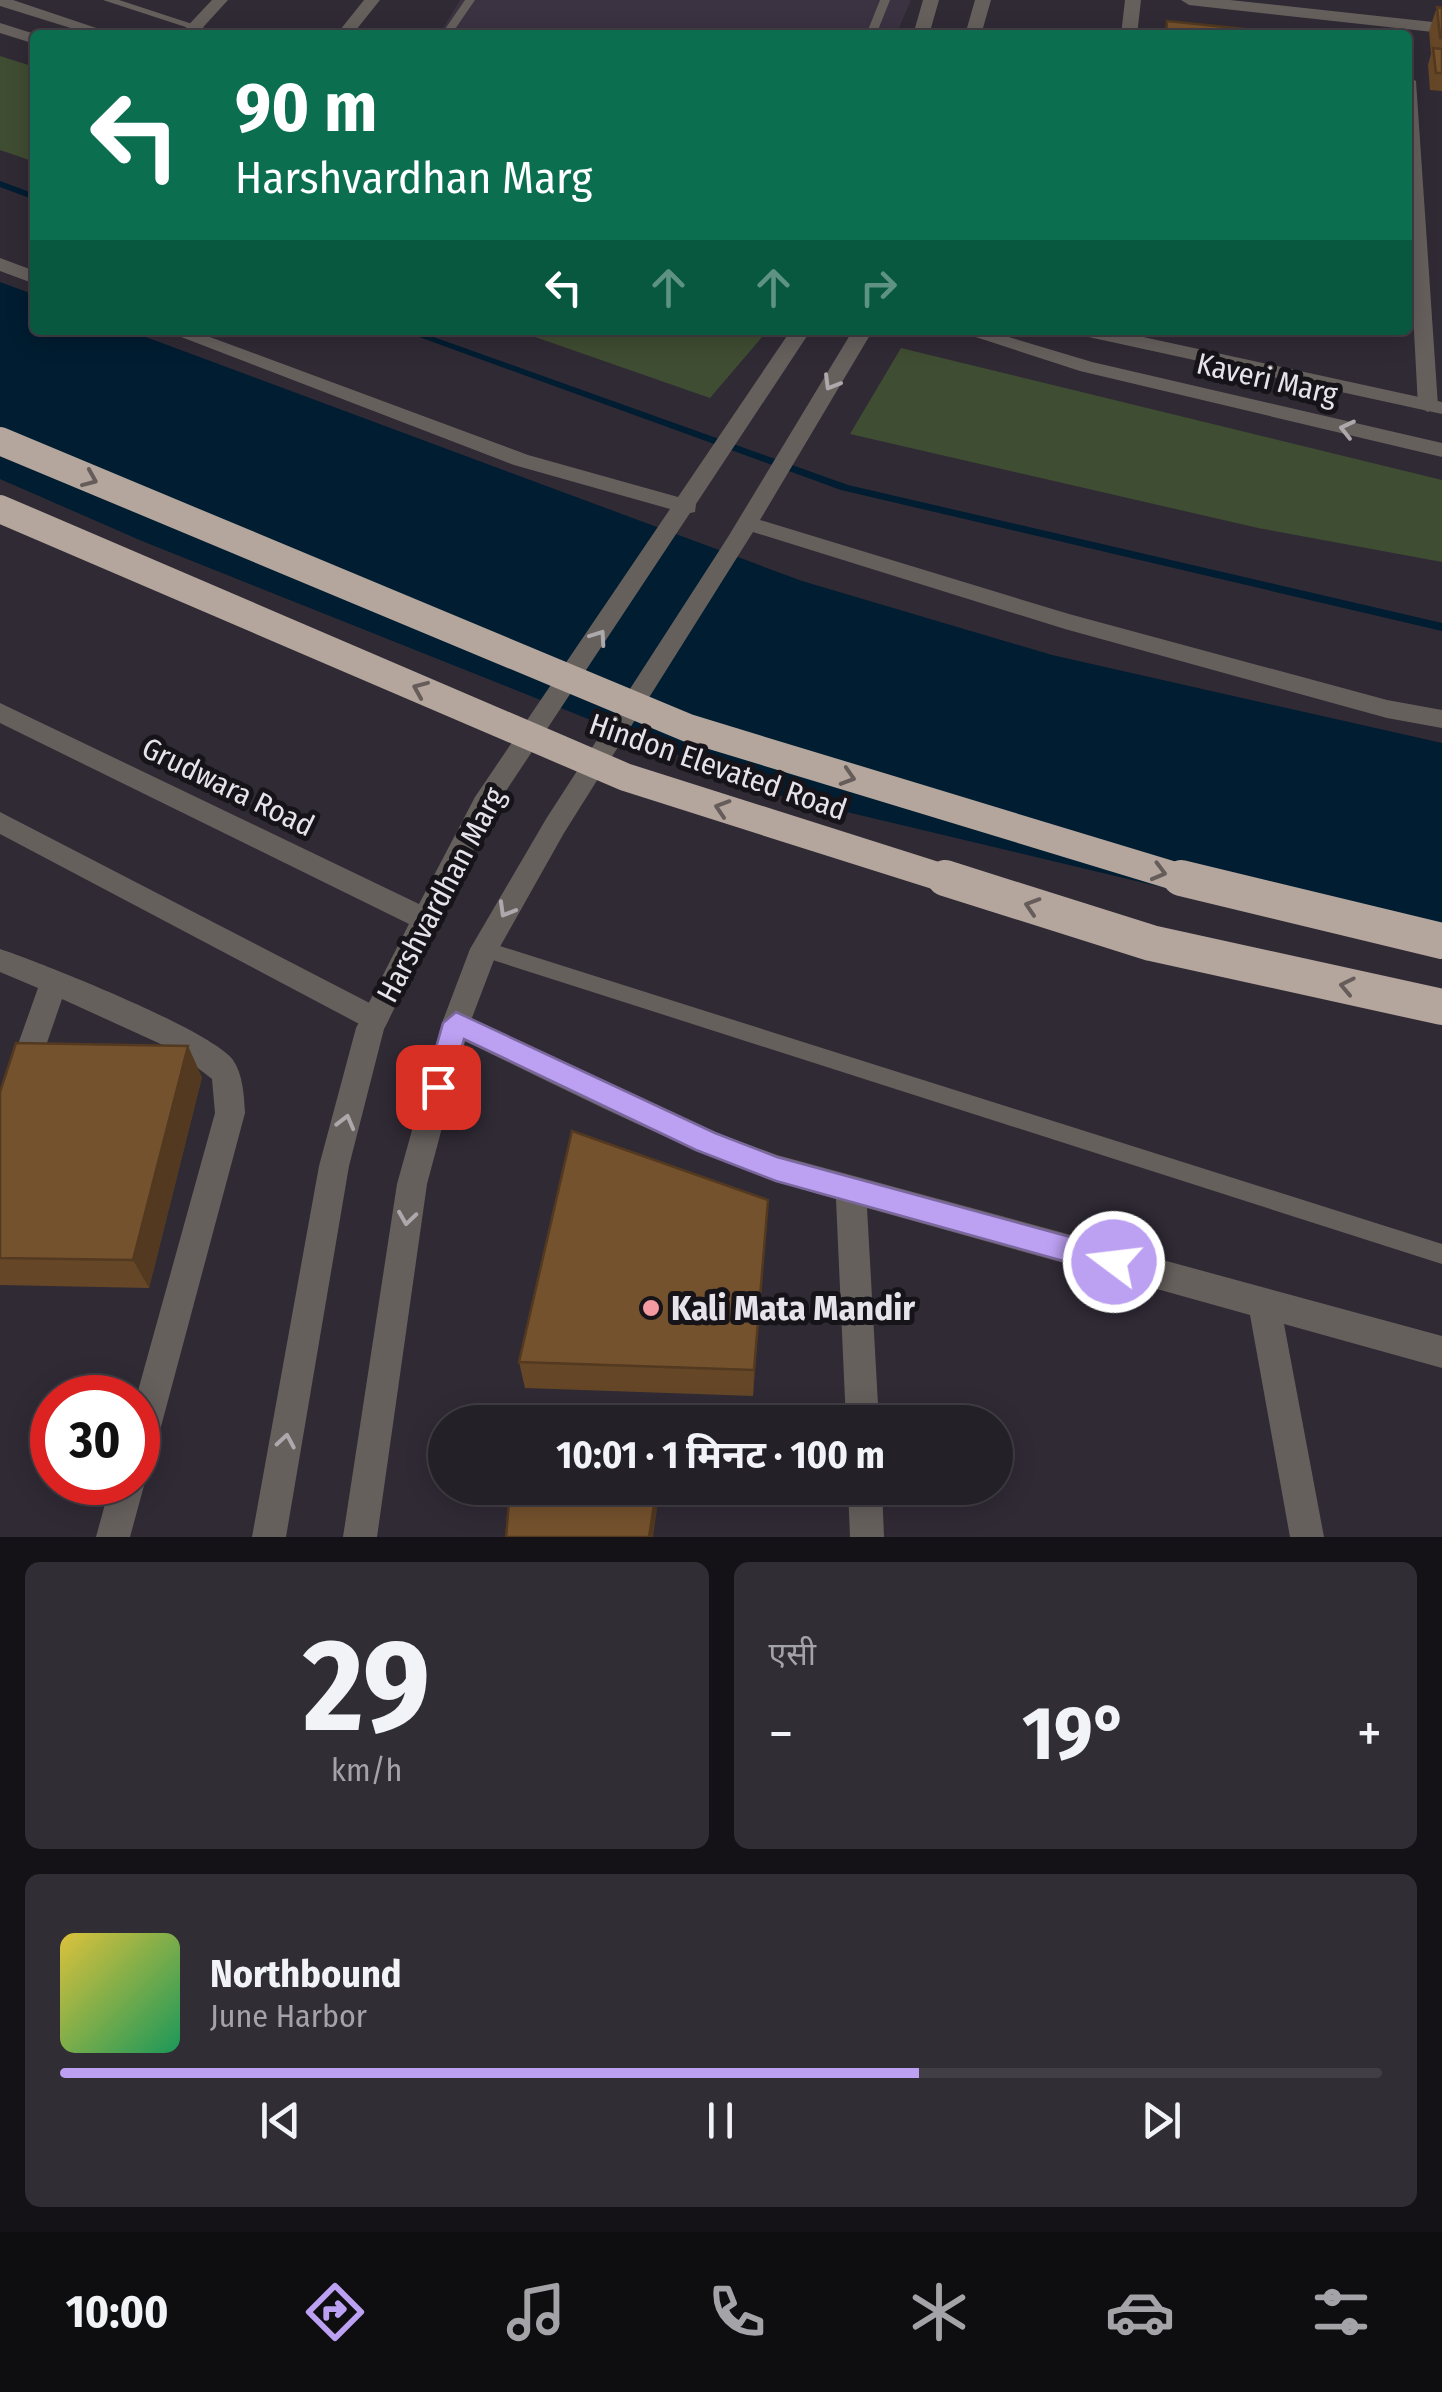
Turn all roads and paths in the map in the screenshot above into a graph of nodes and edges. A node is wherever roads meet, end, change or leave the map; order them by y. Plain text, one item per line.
1 (108, 0) edge
2 (220, 0) edge
3 (372, 0) edge
4 (470, 0) edge
5 (885, 0) edge
6 (931, 0) edge
7 (982, 0) edge
8 (1133, 0) edge
9 (1189, 0) edge
10 (0, 1) edge
11 (0, 28) edge
12 (1442, 28) edge
13 (1404, 29) edge
14 (93, 30) edge
15 (188, 30) edge
16 (192, 30) edge
17 (348, 30) edge
18 (449, 30) edge
19 (873, 30) edge
20 (922, 30) edge
21 (973, 30) edge
22 (1130, 30) edge
23 (30, 38) edge
24 (1412, 129) edge
25 (0, 264) edge
26 (30, 276) edge
27 (187, 335) edge
28 (798, 335) edge
29 (860, 335) edge
30 (981, 335) edge
31 (1108, 335) edge
32 (1435, 407) edge
33 (0, 442) edge
34 (1442, 450) edge
35 (0, 508) edge
36 (682, 514) junction
37 (742, 531) junction
38 (0, 712) edge
39 (1442, 719) edge
40 (0, 822) edge
41 (428, 920) junction
42 (1442, 941) edge
43 (484, 949) junction
44 (0, 960) edge
45 (54, 984) junction
46 (1442, 1007) edge
47 (375, 1019) junction
48 (456, 1023) junction
49 (0, 1136) edge
50 (851, 1192) junction
51 (1442, 1254) edge
52 (1264, 1302) junction
53 (1442, 1352) edge
54 (158, 1375) edge
55 (861, 1405) edge
56 (122, 1505) edge
57 (866, 1505) edge
58 (113, 1537) edge
59 (269, 1537) edge
60 (360, 1537) edge
61 (867, 1537) edge
62 (1307, 1537) edge

1 - 15 lane
2 - 16 street
3 - 17 street
4 - 18 lane
5 - 19 lane
6 - 20 street
7 - 21 street
8 - 22 street
9 - 13 street
10 - 14 street
11 - 23 street
12 - 13 street
24 - 32 street
25 - 26 street
27 - 36 street
28 - 36 street, Harshvardhan Marg
29 -> 37 street
34 -> 30 street, Kaveri Marg
31 - 32 street, Kaveri Marg
33 -> 42 highway, Hindon Elevated Road, bridge
46 -> 35 highway, Hindon Elevated Road, bridge
41 -> 36 street, Harshvardhan Marg, bridge
37 - 39 street
37 -> 43 street, bridge
38 - 41 street, Grudwara Road
40 - 47 street
41 - 47 street, Harshvardhan Marg
43 - 48 street
43 - 51 lane
44 - 45 street
45 - 49 street
45 - 54 street
59 -> 47 street, Harshvardhan Marg
48 - 50 street
48 -> 60 street
50 - 52 street
50 - 55 street
52 - 53 street
52 - 62 street
56 - 58 street
57 - 61 street

